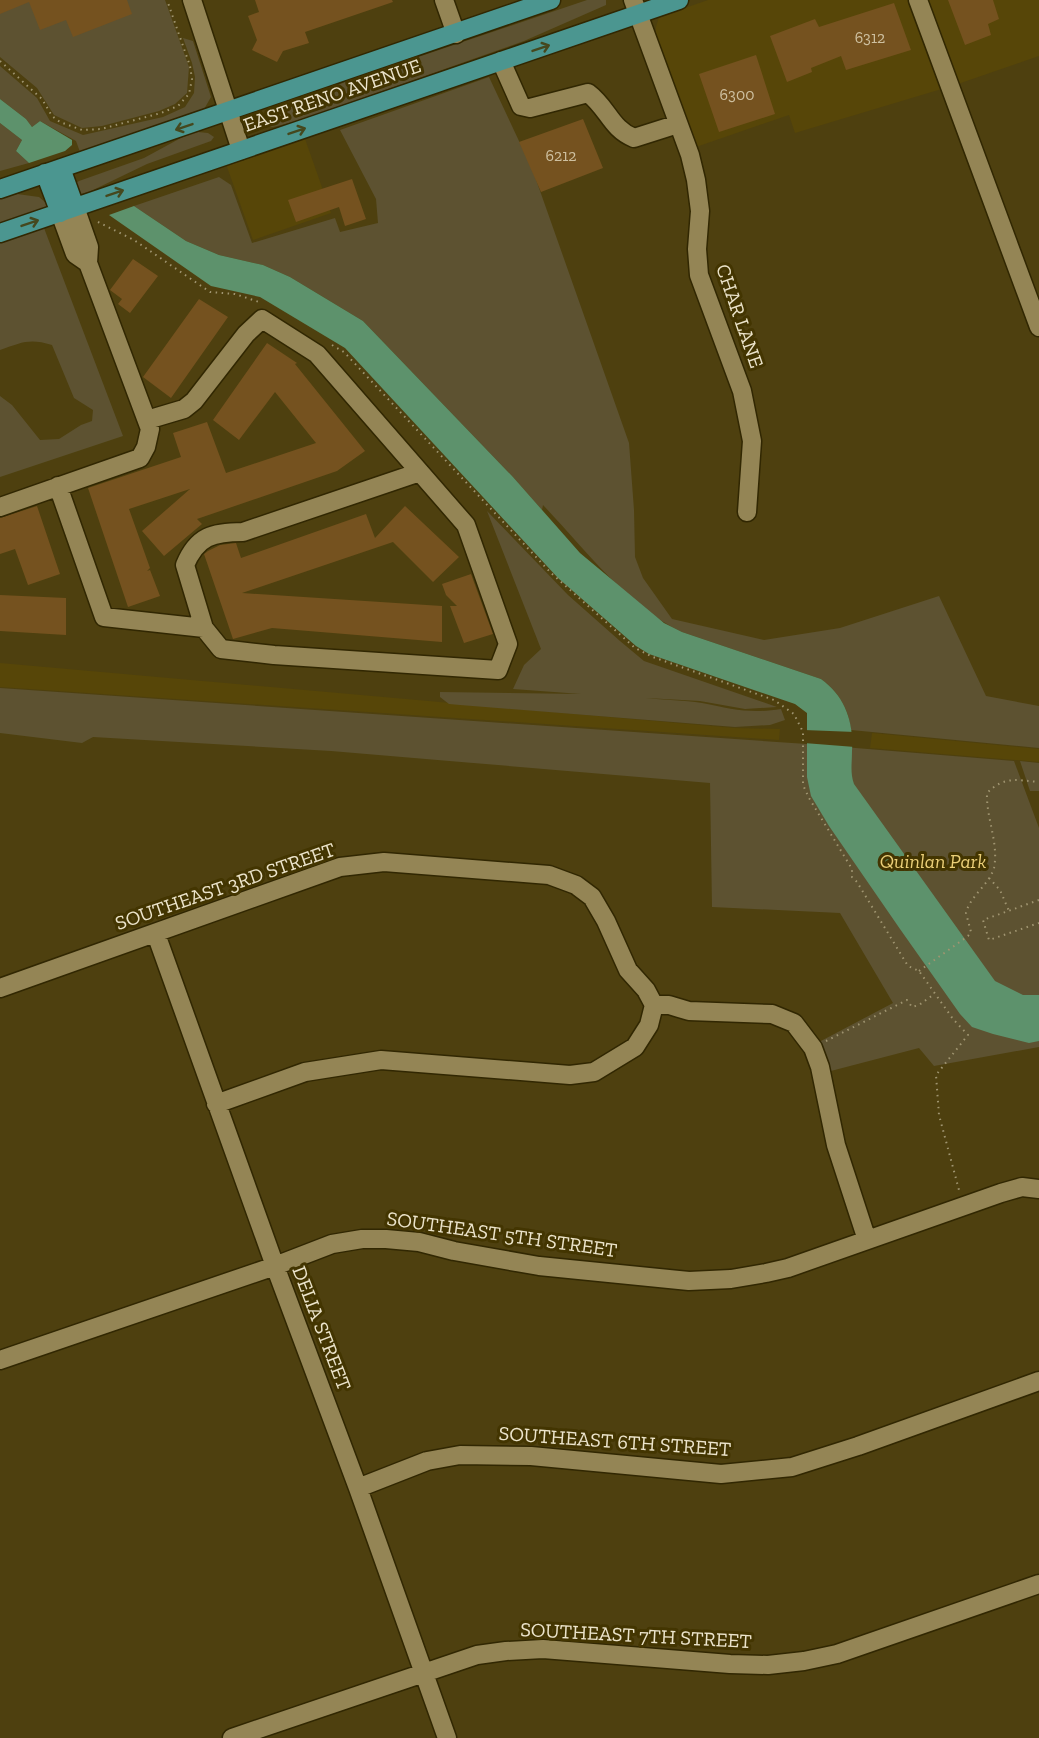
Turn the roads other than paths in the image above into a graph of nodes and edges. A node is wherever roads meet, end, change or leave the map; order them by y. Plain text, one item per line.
1 (192, 0) edge
2 (444, 0) edge
3 (551, 0) edge
4 (679, 0) edge
5 (918, 0) edge
6 (636, 7) edge
7 (456, 34) junction
8 (501, 62) junction
9 (228, 112) junction
10 (678, 124) junction
11 (241, 150) junction
12 (53, 171) junction
13 (0, 189) edge
14 (67, 210) junction
15 (0, 233) edge
16 (1039, 327) edge
17 (147, 420) junction
18 (420, 472) junction
19 (58, 486) junction
20 (0, 507) edge
21 (747, 512) dead end
22 (204, 628) junction
23 (156, 934) junction
24 (0, 988) edge
25 (654, 1005) junction
26 (216, 1104) junction
27 (1039, 1189) edge
28 (867, 1240) junction
29 (275, 1266) junction
30 (0, 1360) edge
31 (1039, 1381) edge
32 (358, 1488) junction
33 (1039, 1584) edge
34 (422, 1672) junction
35 (232, 1738) edge
36 (447, 1738) edge

1 - 9 street
2 - 7 street
3 - 7 main road, EAST RENO AVENUE
4 - 6 main road, EAST RENO AVENUE
5 - 16 street
8 -> 6 main road, EAST RENO AVENUE
6 - 10 street, CHAR LANE
7 - 9 main road, EAST RENO AVENUE
8 - 10 street
11 -> 8 main road, EAST RENO AVENUE
9 - 11 street
9 -> 12 main road, EAST RENO AVENUE
10 - 21 street, CHAR LANE
14 -> 11 main road, EAST RENO AVENUE
12 - 13 main road, EAST RENO AVENUE
12 - 14 main road
15 -> 14 main road, EAST RENO AVENUE
14 - 17 street
17 - 18 street
17 - 19 street
18 - 22 street
18 - 22 street
19 - 20 street
19 - 22 street
23 - 24 street, SOUTHEAST 3RD STREET
23 - 25 street, SOUTHEAST 3RD STREET
23 - 26 street, DELIA STREET
25 - 26 street
25 - 28 street
26 - 29 street, DELIA STREET
27 - 28 street, SOUTHEAST 5TH STREET
28 - 29 street, SOUTHEAST 5TH STREET
29 - 30 street, SOUTHEAST 5TH STREET
29 - 32 street, DELIA STREET
31 - 32 street, SOUTHEAST 6TH STREET
32 - 34 street, DELIA STREET
33 - 34 street, SOUTHEAST 7TH STREET
34 - 35 street, SOUTHEAST 7TH STREET
34 - 36 street, DELIA STREET

